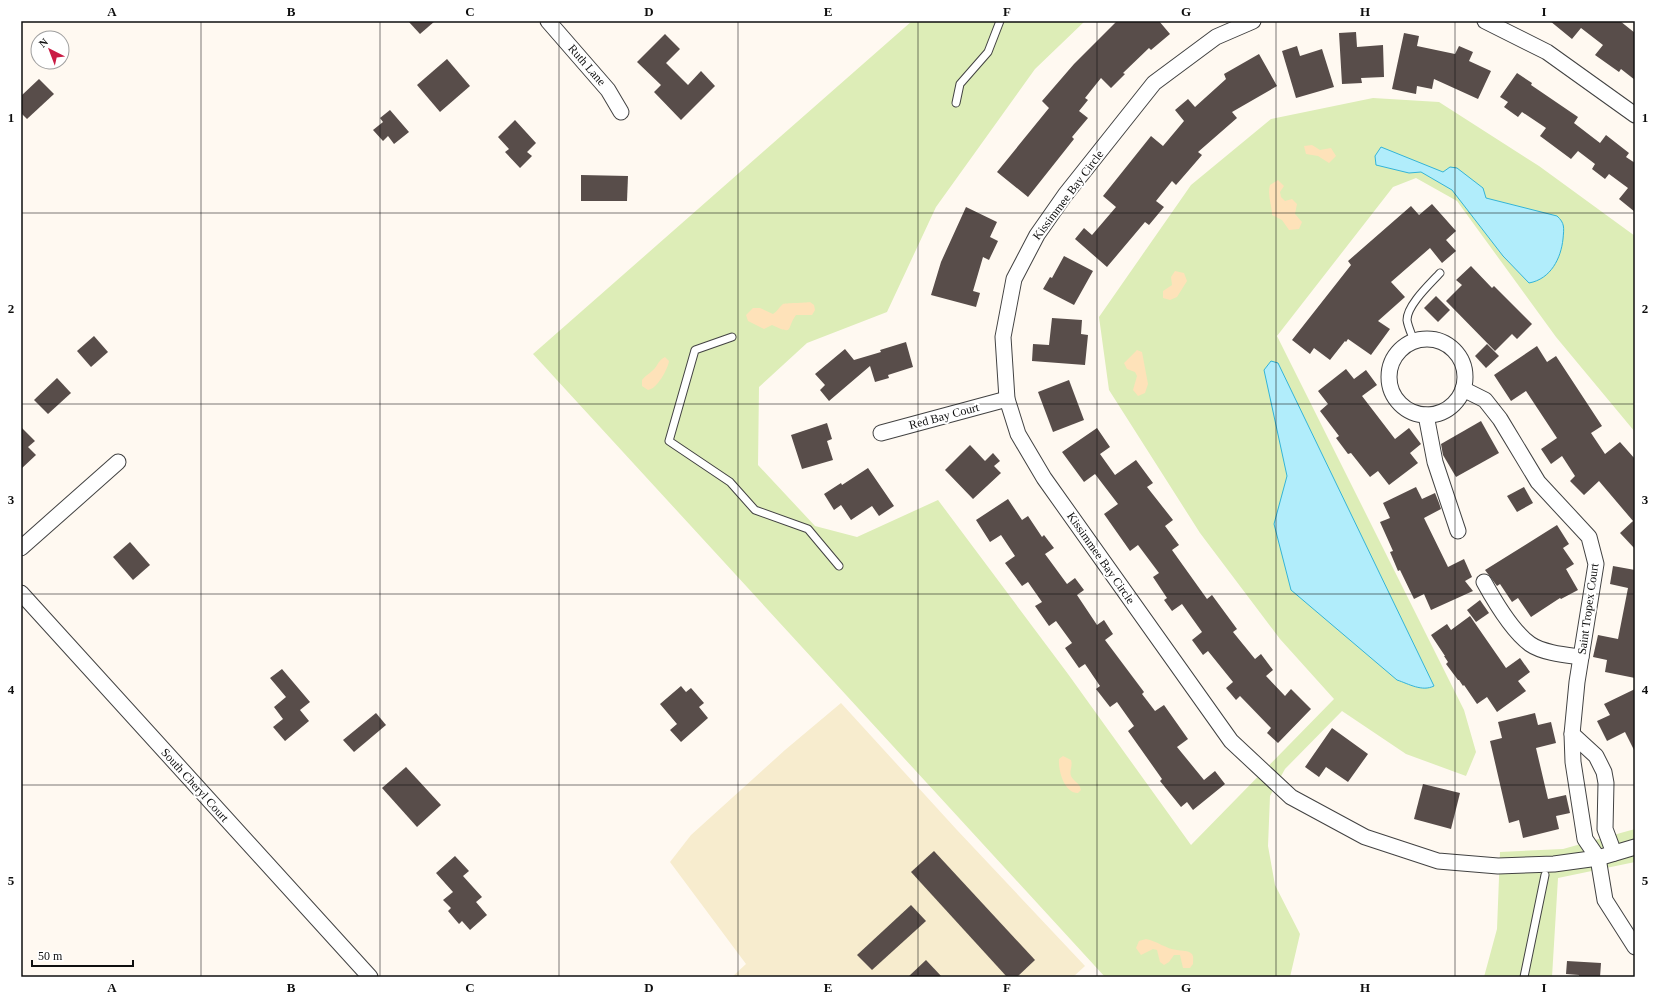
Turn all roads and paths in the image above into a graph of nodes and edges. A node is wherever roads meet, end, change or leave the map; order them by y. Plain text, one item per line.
1 (549, 21) edge
2 (1000, 21) edge
3 (1253, 21) edge
4 (1485, 21) edge
5 (956, 103) dead end
6 (621, 112) dead end
7 (1635, 115) edge
8 (1440, 273) dead end
9 (732, 337) dead end
10 (1414, 341) junction
11 (1463, 389) junction
12 (1007, 399) junction
13 (1426, 415) junction
14 (881, 433) dead end
15 (118, 462) dead end
16 (1458, 530) dead end
17 (21, 548) edge
18 (839, 566) dead end
19 (1484, 582) dead end
20 (21, 593) edge
21 (1581, 657) junction
22 (1572, 734) junction
23 (1635, 847) edge
24 (1614, 853) junction
25 (1598, 858) junction
26 (1545, 875) dead end
27 (1635, 947) edge
28 (370, 977) edge
29 (1524, 977) edge

1 - 6 street, Ruth Lane
2 - 5 lane
3 - 12 street, Kissimmee Bay Circle
4 - 7 street
8 - 10 lane
9 - 18 lane
10 - 11 street
10 - 13 street
11 - 13 street
11 - 21 street, Saint Tropex Court
12 - 14 street, Red Bay Court
12 - 25 street, Kissimmee Bay Circle
13 - 16 street
15 - 17 street
19 - 21 street
20 - 28 street, South Cheryl Court
21 - 22 street, Saint Tropex Court
22 - 24 street
22 - 25 street, Saint Tropex Court
23 - 24 street, Kissimmee Bay Circle
24 - 25 street, Kissimmee Bay Circle
25 - 27 street
26 - 29 lane

